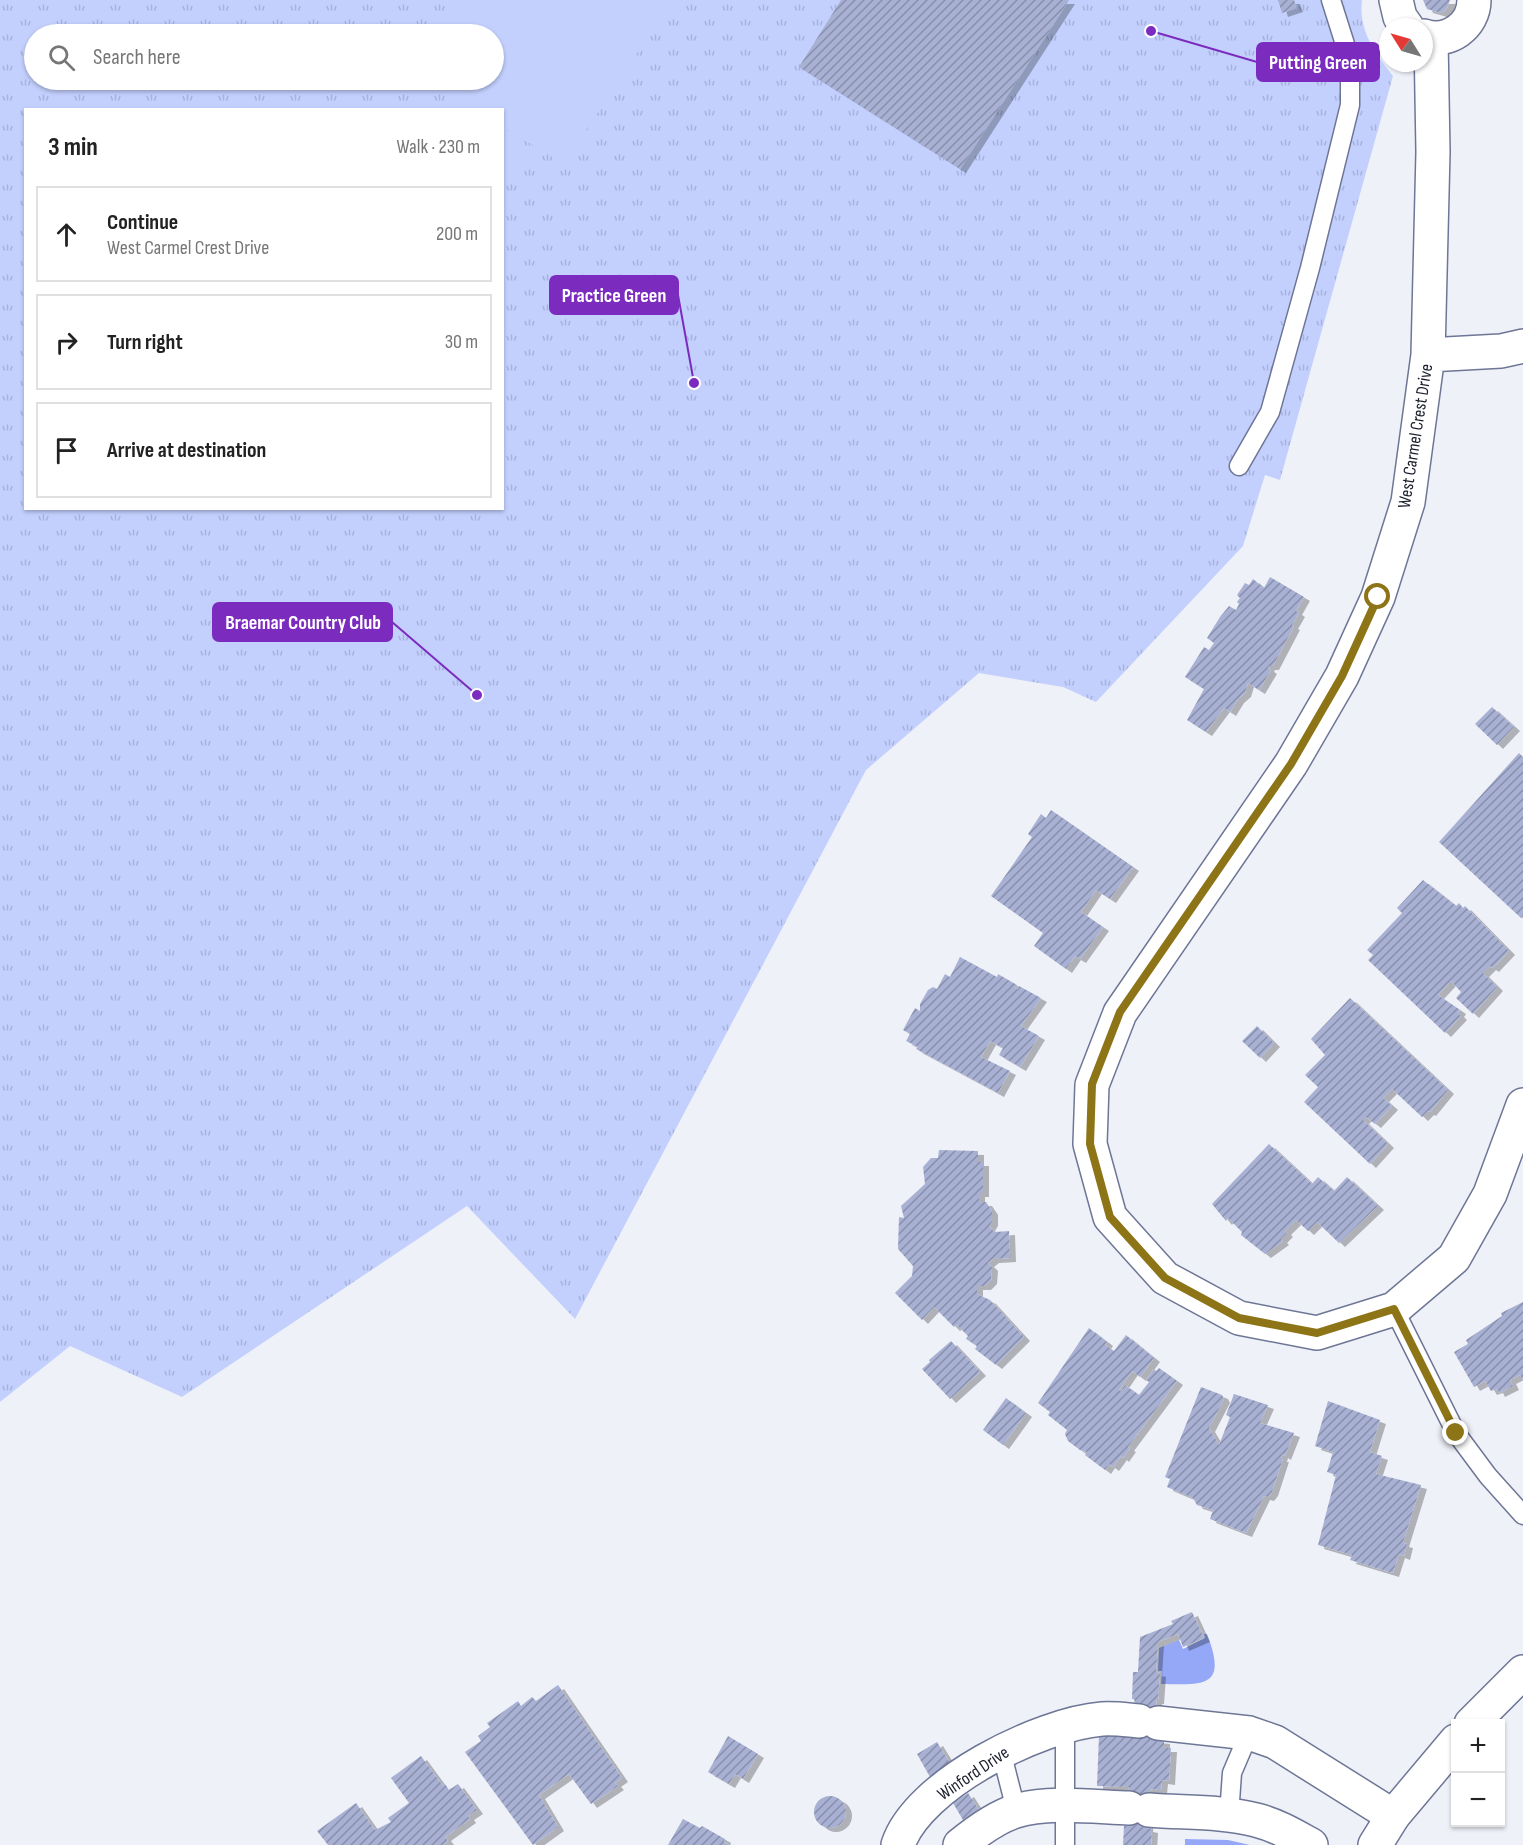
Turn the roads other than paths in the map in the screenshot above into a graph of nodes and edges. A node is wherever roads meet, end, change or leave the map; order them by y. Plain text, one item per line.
1 (1331, 0) edge
2 (1396, 0) edge
3 (1474, 0) edge
4 (1402, 18) edge
5 (1433, 34) edge
6 (1425, 72) edge
7 (1523, 346) edge
8 (1428, 355) junction
9 (1239, 466) dead end
10 (1523, 1105) edge
11 (1394, 1309) junction
12 (1523, 1515) edge
13 (1523, 1672) edge
14 (1476, 1719) edge
15 (1065, 1727) junction
16 (1249, 1733) junction
17 (1451, 1746) edge
18 (1001, 1751) junction
19 (1065, 1806) junction
20 (1016, 1810) junction
21 (1229, 1815) junction
22 (1393, 1816) junction
23 (898, 1845) edge
24 (960, 1845) edge
25 (1065, 1845) edge
26 (1311, 1845) edge
27 (1375, 1845) edge

1 - 9 lane
2 - 4 street
3 - 5 street
6 - 8 street, West Carmel Crest Drive
7 - 8 street
8 - 11 street, West Carmel Crest Drive
10 - 11 street, West Carmel Crest Drive
11 - 12 lane
13 - 14 street
15 - 16 street, Winford Drive
15 - 18 street, Winford Drive
15 - 19 lane
16 - 21 lane
16 - 22 street, Winford Drive
17 - 22 street
18 - 20 lane
18 - 23 street, Winford Drive
19 - 20 street
19 - 21 street
19 - 25 lane
20 - 24 street
21 - 26 street
22 - 27 street

